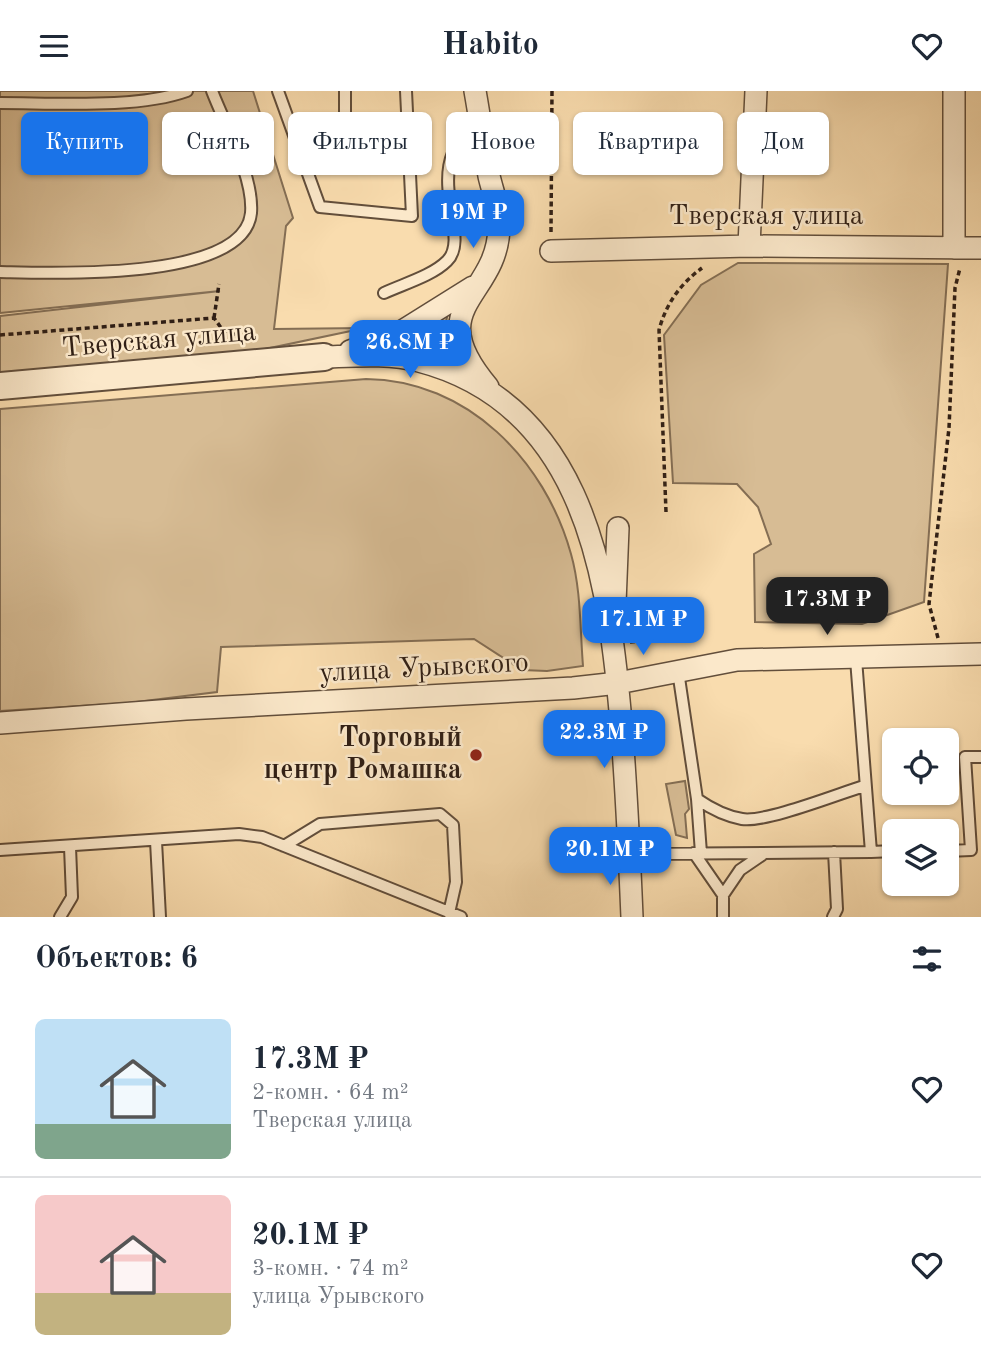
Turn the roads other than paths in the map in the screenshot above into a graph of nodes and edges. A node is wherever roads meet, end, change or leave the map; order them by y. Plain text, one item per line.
1 (187, 91) edge
2 (212, 91) edge
3 (278, 91) edge
4 (345, 91) edge
5 (407, 91) edge
6 (475, 91) edge
7 (756, 91) edge
8 (954, 91) edge
9 (0, 103) edge
10 (345, 112) edge
11 (408, 112) edge
12 (478, 112) edge
13 (288, 118) edge
14 (309, 175) edge
15 (410, 175) edge
16 (448, 175) edge
17 (490, 175) edge
18 (741, 246) junction
19 (966, 248) edge
20 (551, 251) road end
21 (0, 272) edge
22 (475, 285) junction
23 (384, 293) dead end
24 (324, 357) junction
25 (0, 386) edge
26 (498, 399) junction
27 (618, 529) dead end
28 (614, 637) junction
29 (981, 654) edge
30 (856, 659) junction
31 (678, 671) junction
32 (618, 683) junction
33 (0, 723) edge
34 (981, 757) edge
35 (864, 786) junction
36 (696, 799) junction
37 (156, 841) junction
38 (284, 846) junction
39 (70, 847) junction
40 (0, 850) edge
41 (834, 852) junction
42 (871, 852) junction
43 (882, 852) edge
44 (697, 853) junction
45 (629, 854) junction
46 (976, 854) edge
47 (762, 855) junction
48 (723, 895) junction
49 (449, 913) junction
50 (60, 917) edge
51 (160, 917) edge
52 (461, 917) edge
53 (632, 917) edge
54 (723, 917) edge
55 (832, 917) edge

1 - 9 lane
2 - 21 lane
3 - 13 lane
4 - 10 lane
5 - 11 lane
6 - 12 street
7 - 18 street
8 - 19 street
14 - 15 lane
16 - 23 lane
17 - 22 street
18 - 19 street, Тверская улица
18 - 20 street, Тверская улица
22 - 24 street
22 - 26 street
24 - 25 street, Тверская улица
24 - 26 street
26 - 28 street
27 - 28 street
28 - 32 street
29 - 30 street
30 - 31 street
30 - 35 lane
31 - 32 street
31 - 36 lane
32 - 33 street, улица Урывского
32 - 45 street
34 - 46 lane
35 - 36 lane
35 - 42 lane
36 - 44 lane
37 - 38 lane
37 - 39 lane
37 - 51 lane
38 - 49 lane
38 - 49 lane
39 - 40 lane
39 - 50 lane
41 - 42 lane
41 - 47 lane
41 - 55 lane
42 - 43 lane
44 - 45 lane
44 - 47 lane
44 - 48 lane
45 - 53 street
47 - 48 lane
48 - 54 lane
49 - 52 lane

